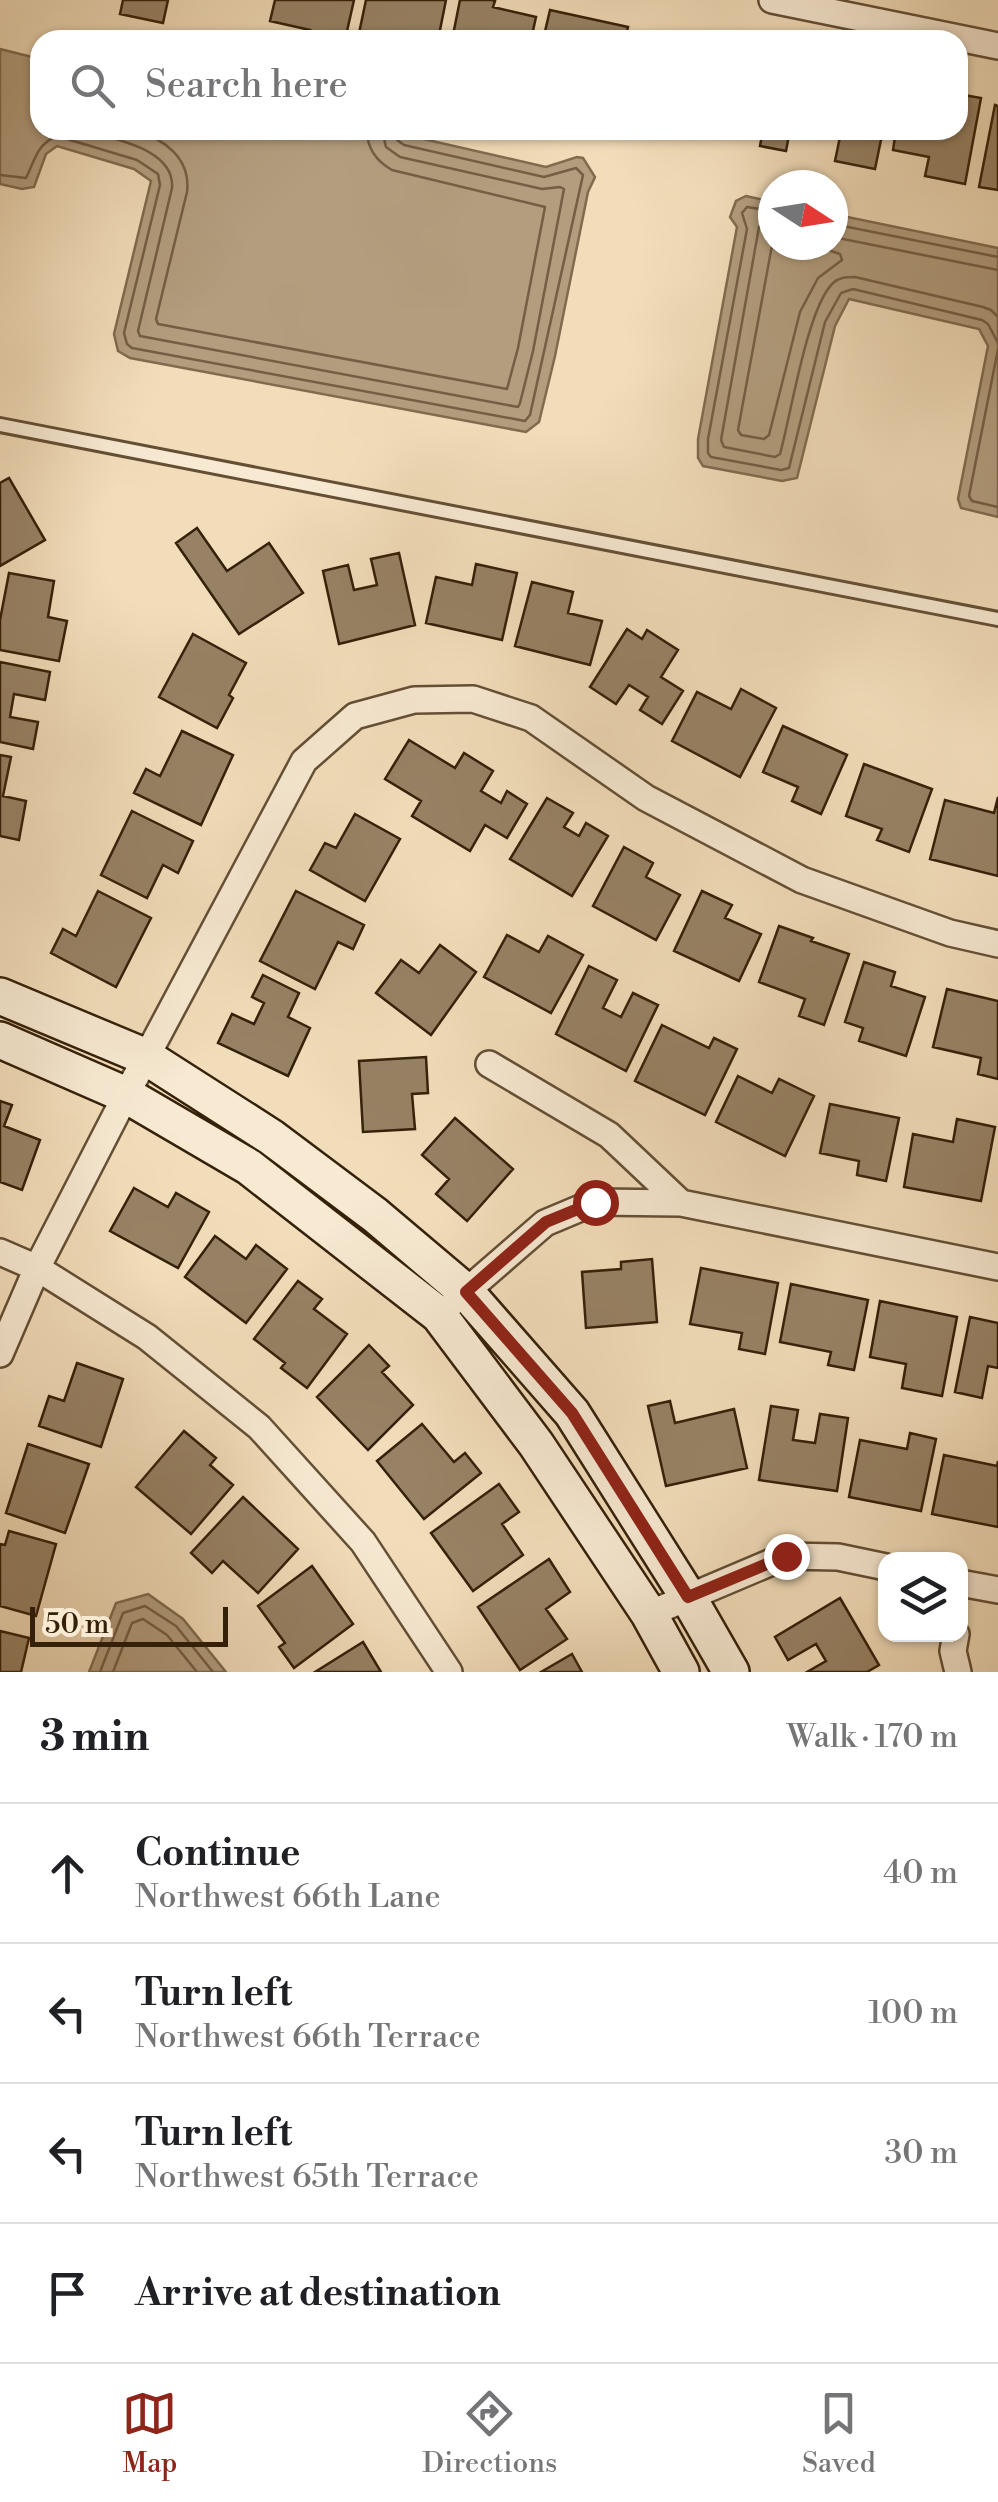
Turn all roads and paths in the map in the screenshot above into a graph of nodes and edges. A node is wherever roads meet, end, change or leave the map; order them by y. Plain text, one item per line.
1 (772, 0) edge
2 (919, 30) edge
3 (968, 40) edge
4 (998, 46) edge
5 (0, 425) edge
6 (998, 618) edge
7 (998, 944) edge
8 (0, 996) edge
9 (0, 1040) edge
10 (146, 1057) junction
11 (489, 1064) dead end
12 (126, 1095) junction
13 (681, 1203) junction
14 (0, 1252) edge
15 (998, 1267) edge
16 (37, 1268) junction
17 (466, 1292) junction
18 (439, 1315) junction
19 (0, 1354) edge
20 (878, 1565) edge
21 (968, 1590) edge
22 (998, 1590) edge
23 (688, 1597) junction
24 (649, 1614) junction
25 (955, 1642) edge
26 (449, 1672) edge
27 (682, 1672) edge
28 (731, 1672) edge
29 (958, 1672) edge

1 - 2 street
3 - 4 street
5 - 6 lane
7 - 10 street
8 - 10 street
9 - 12 street
10 - 12 street
10 - 17 street
11 - 13 street
12 - 16 street
12 - 18 street
13 - 15 street
13 - 17 street
14 - 16 street
16 - 19 street
16 - 26 street
17 - 18 street
17 - 23 street
18 - 24 street
20 - 23 street
21 - 22 street
23 - 24 street
23 - 28 street
24 - 27 street
25 - 29 street

